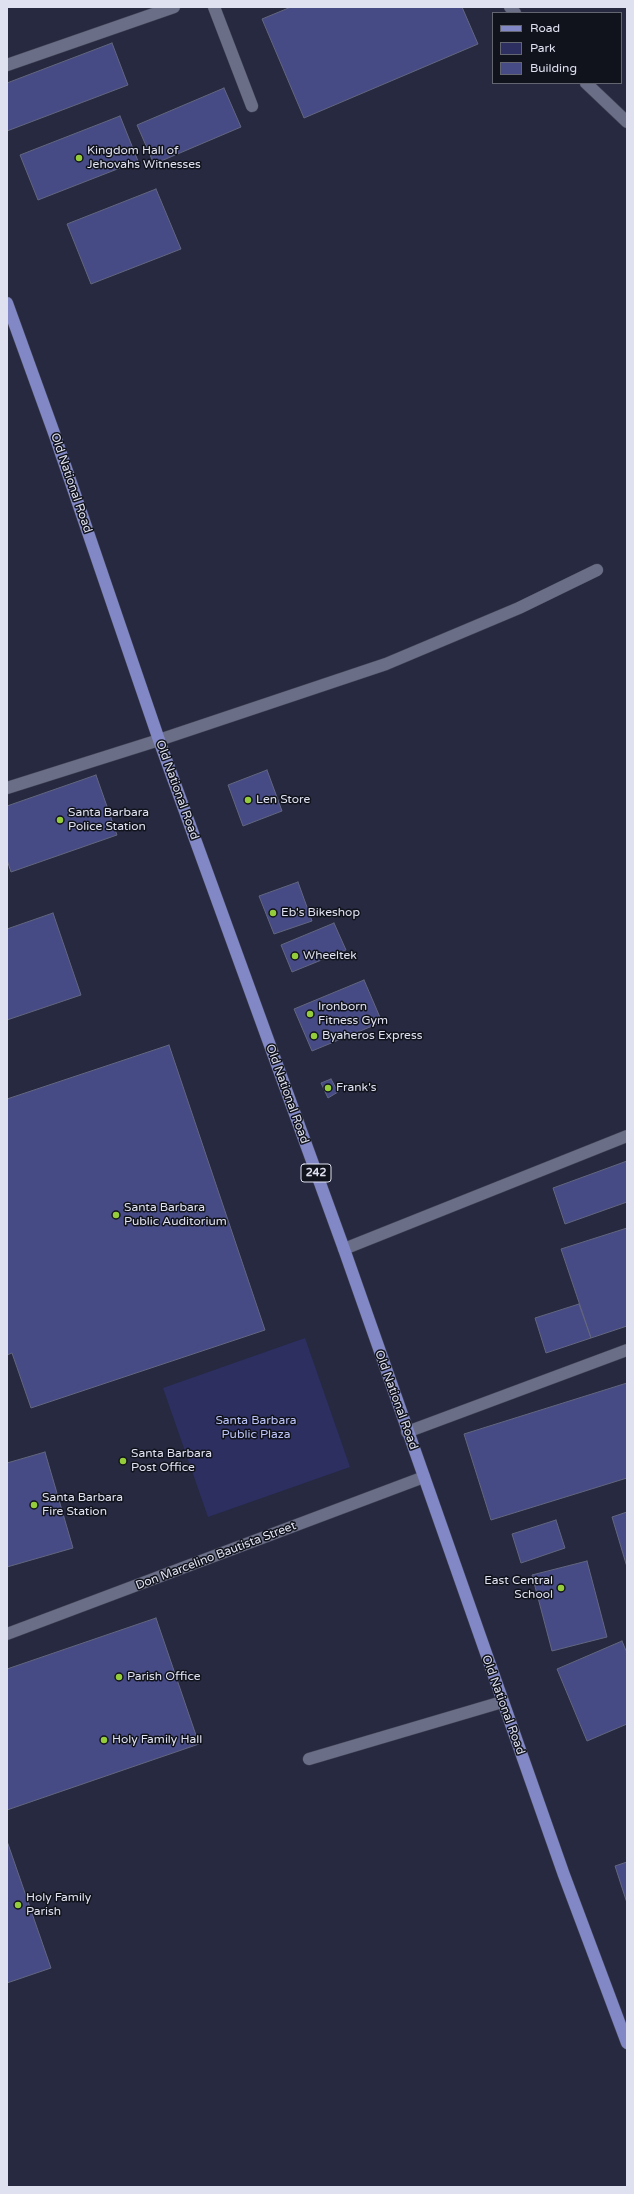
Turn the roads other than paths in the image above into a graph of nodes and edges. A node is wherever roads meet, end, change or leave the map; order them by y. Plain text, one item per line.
1 (174, 7) edge
2 (214, 7) edge
3 (7, 65) edge
4 (587, 84) edge
5 (252, 106) dead end
6 (627, 122) edge
7 (7, 303) edge
8 (597, 570) dead end
9 (159, 740) junction
10 (7, 788) edge
11 (627, 1136) edge
12 (344, 1249) junction
13 (627, 1350) edge
14 (407, 1432) junction
15 (424, 1477) junction
16 (7, 1634) edge
17 (502, 1702) junction
18 (309, 1760) dead end
19 (627, 2043) edge

1 - 3 street
2 - 5 street
4 - 6 street
7 - 9 main road, Old National Road / 242
8 - 9 street
9 - 10 street
9 - 12 main road, Old National Road / 242
11 - 12 street
12 - 14 main road, Old National Road / 242
13 - 14 street
14 - 15 main road, Old National Road / 242
15 - 16 street, Don Marcelino Bautista Street
15 - 17 main road, Old National Road / 242
17 - 18 street
17 - 19 main road, Old National Road / 242

